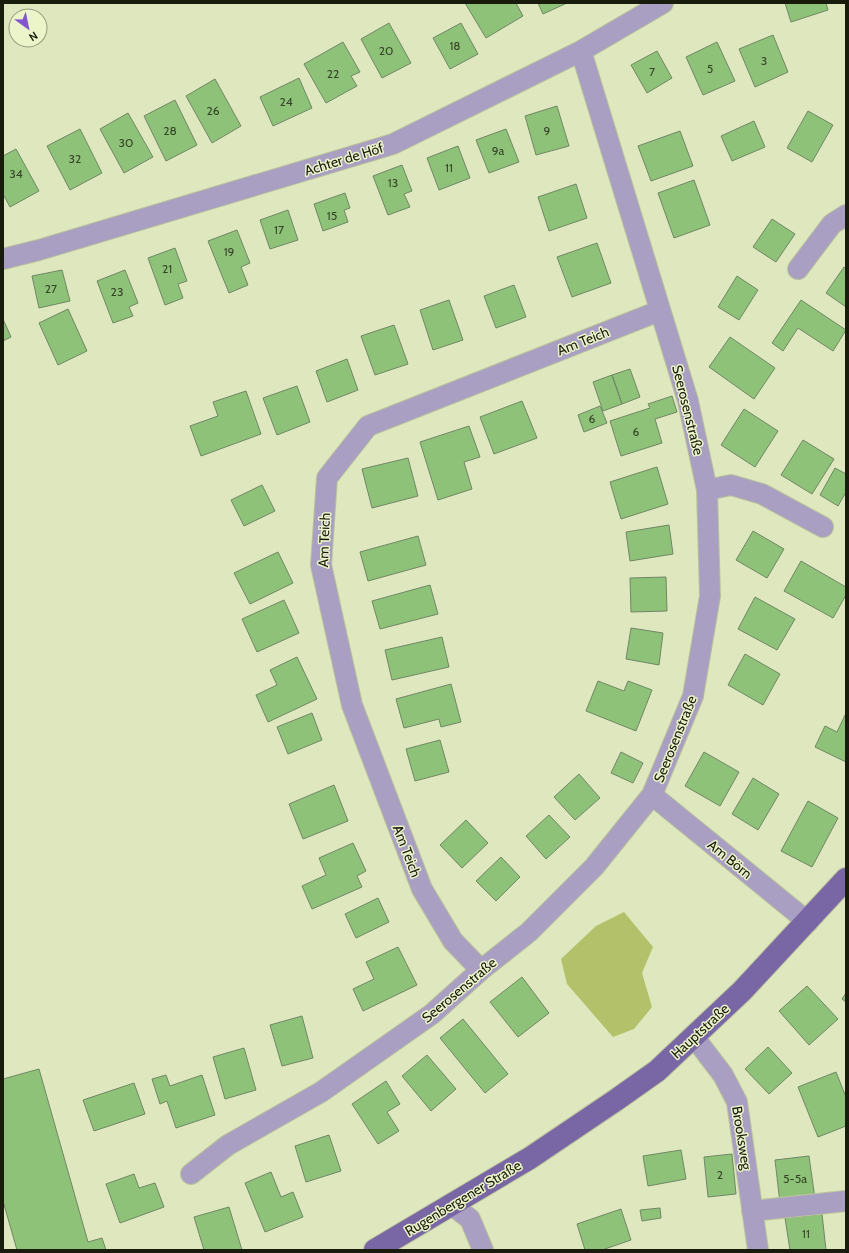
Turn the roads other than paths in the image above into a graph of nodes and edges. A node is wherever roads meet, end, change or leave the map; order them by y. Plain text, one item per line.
1 (663, 3) edge
2 (582, 51) junction
3 (846, 215) edge
4 (3, 259) edge
5 (798, 269) dead end
6 (659, 311) junction
7 (707, 490) junction
8 (823, 527) dead end
9 (652, 795) junction
10 (846, 879) edge
11 (808, 922) junction
12 (481, 970) junction
13 (694, 1037) junction
14 (530, 1158) joint
15 (191, 1174) dead end
16 (846, 1201) edge
17 (452, 1204) junction
18 (752, 1211) junction
19 (375, 1250) edge
20 (483, 1250) edge
21 (758, 1250) edge

1 - 2 street, Achter de Höf
2 - 4 street, Achter de Höf
2 - 6 street, Seerosenstraße
3 - 5 street
6 - 7 street, Seerosenstraße
6 - 12 street, Am Teich
7 - 8 street
7 - 9 street, Seerosenstraße
9 - 11 street, Am Börn
9 - 12 street, Seerosenstraße
10 - 11 main road, Hauptstraße
11 - 13 main road, Hauptstraße
12 - 15 street, Seerosenstraße
13 - 14 main road, Hauptstraße
13 - 18 street, Brooksweg
14 - 17 main road, Rugenbergener Straße
16 - 18 street
17 - 19 main road, Rugenbergener Straße
17 - 20 street
18 - 21 street, Brooksweg

